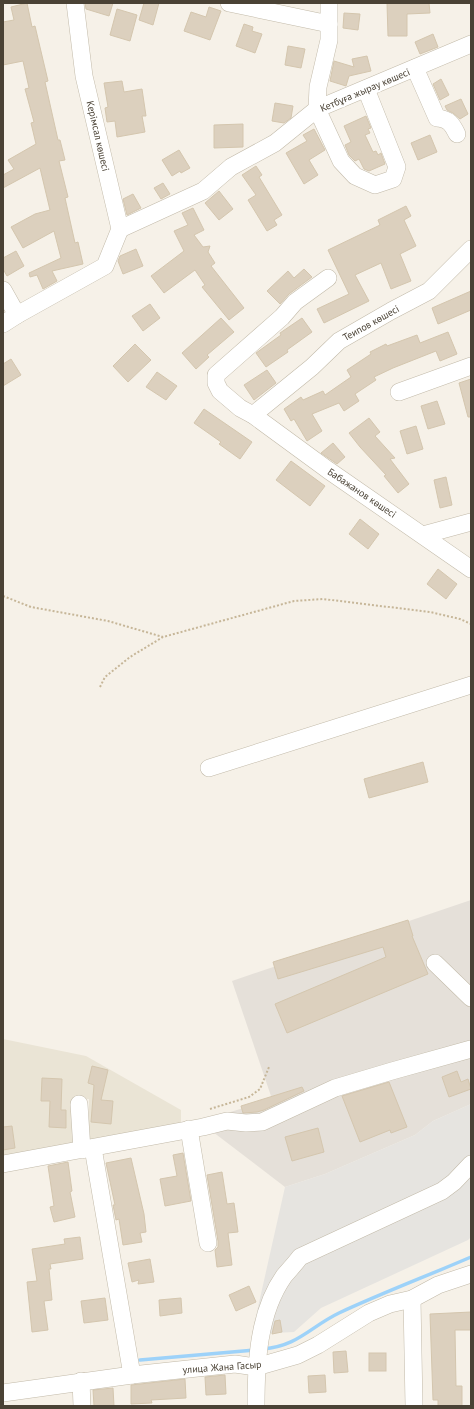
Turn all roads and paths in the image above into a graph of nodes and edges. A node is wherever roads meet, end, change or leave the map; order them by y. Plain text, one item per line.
1 (75, 3) edge
2 (229, 3) edge
3 (329, 3) edge
4 (329, 24) junction
5 (471, 44) edge
6 (415, 68) junction
7 (366, 89) junction
8 (317, 109) junction
9 (457, 134) dead end
10 (120, 229) junction
11 (471, 249) edge
12 (328, 278) dead end
13 (3, 290) edge
14 (17, 315) junction
15 (3, 324) edge
16 (471, 366) edge
17 (399, 392) dead end
18 (253, 416) junction
19 (471, 522) edge
20 (423, 535) junction
21 (471, 569) edge
22 (3, 596) edge
23 (471, 624) edge
24 (163, 637) junction
25 (471, 685) edge
26 (100, 687) dead end
27 (209, 768) dead end
28 (436, 963) dead end
29 (471, 998) edge
30 (471, 1049) edge
31 (268, 1067) dead end
32 (79, 1104) dead end
33 (199, 1122) junction
34 (87, 1149) junction
35 (3, 1164) edge
36 (471, 1164) edge
37 (208, 1243) dead end
38 (471, 1274) edge
39 (412, 1299) junction
40 (256, 1367) junction
41 (132, 1375) junction
42 (81, 1381) junction
43 (3, 1393) edge
44 (82, 1406) edge
45 (256, 1406) edge
46 (414, 1406) edge

1 - 10 street, Керімсал көшесі
2 - 4 street
3 - 4 street
4 - 8 street
5 - 6 street, Кетбұға жырау көшесі
6 - 7 street, Кетбұға жырау көшесі
6 - 9 street
7 - 8 street, Кетбұға жырау көшесі
7 - 8 street
8 - 10 street, Кетбұға жырау көшесі
10 - 14 street
11 - 18 street, Теипов көшесі
12 - 18 street, Бабажанов көшесі
13 - 14 street
14 - 15 street
16 - 17 street
18 - 20 street, Бабажанов көшесі
19 - 20 street
20 - 21 street, Бабажанов көшесі
22 - 24 path
23 - 24 path
24 - 26 path
25 - 27 street
28 - 29 street
30 - 33 street
31 - 33 path
32 - 34 street
33 - 34 street
33 - 37 street
34 - 35 street
34 - 41 street
36 - 40 street
38 - 39 street, улица Жана Гасыр
39 - 40 street, улица Жана Гасыр
39 - 46 street
40 - 41 street, улица Жана Гасыр
40 - 45 street
41 - 42 street, улица Жана Гасыр
42 - 43 street, улица Жана Гасыр
42 - 44 street

